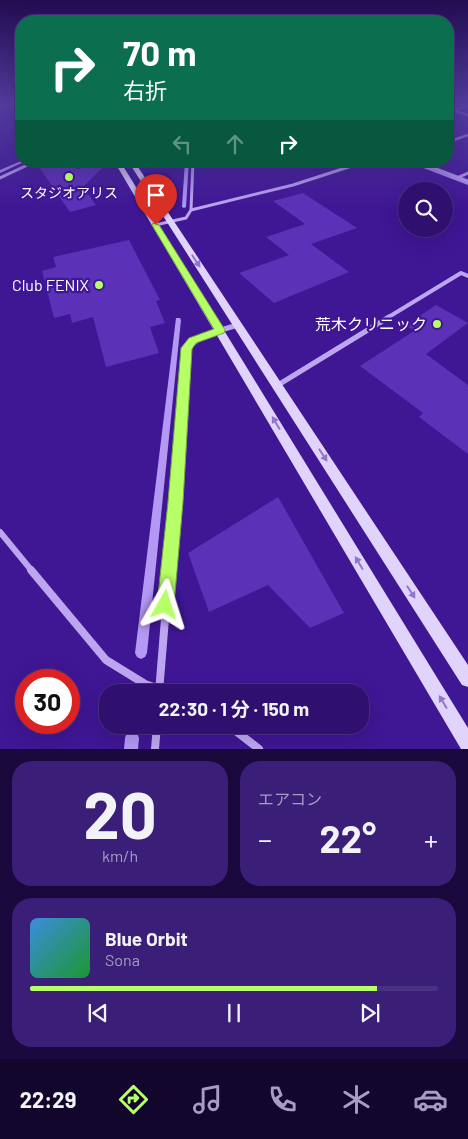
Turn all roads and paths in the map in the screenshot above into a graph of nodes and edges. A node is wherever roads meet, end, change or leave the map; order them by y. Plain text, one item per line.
1 (23, 167) edge
2 (122, 167) edge
3 (135, 167) edge
4 (193, 167) edge
5 (348, 167) edge
6 (431, 167) edge
7 (468, 173) edge
8 (458, 177) junction
9 (0, 178) edge
10 (468, 181) edge
11 (191, 210) junction
12 (170, 222) junction
13 (156, 225) junction
14 (468, 276) edge
15 (238, 325) junction
16 (220, 330) junction
17 (278, 385) junction
18 (0, 532) edge
19 (468, 679) edge
20 (145, 684) edge
21 (160, 684) edge
22 (156, 734) edge
23 (240, 734) edge
24 (468, 744) edge
25 (155, 749) edge
26 (259, 749) edge

1 - 9 street
2 - 13 street
3 - 12 street
4 - 11 street
5 - 11 street
6 - 8 street
7 - 8 street
8 - 10 street
11 - 12 street
12 - 13 street
12 -> 15 street
13 - 16 street
14 - 17 street
15 - 16 street
15 - 17 street
16 - 21 street
24 -> 16 street
17 -> 19 street
18 - 20 street
22 - 25 street
23 - 26 street

